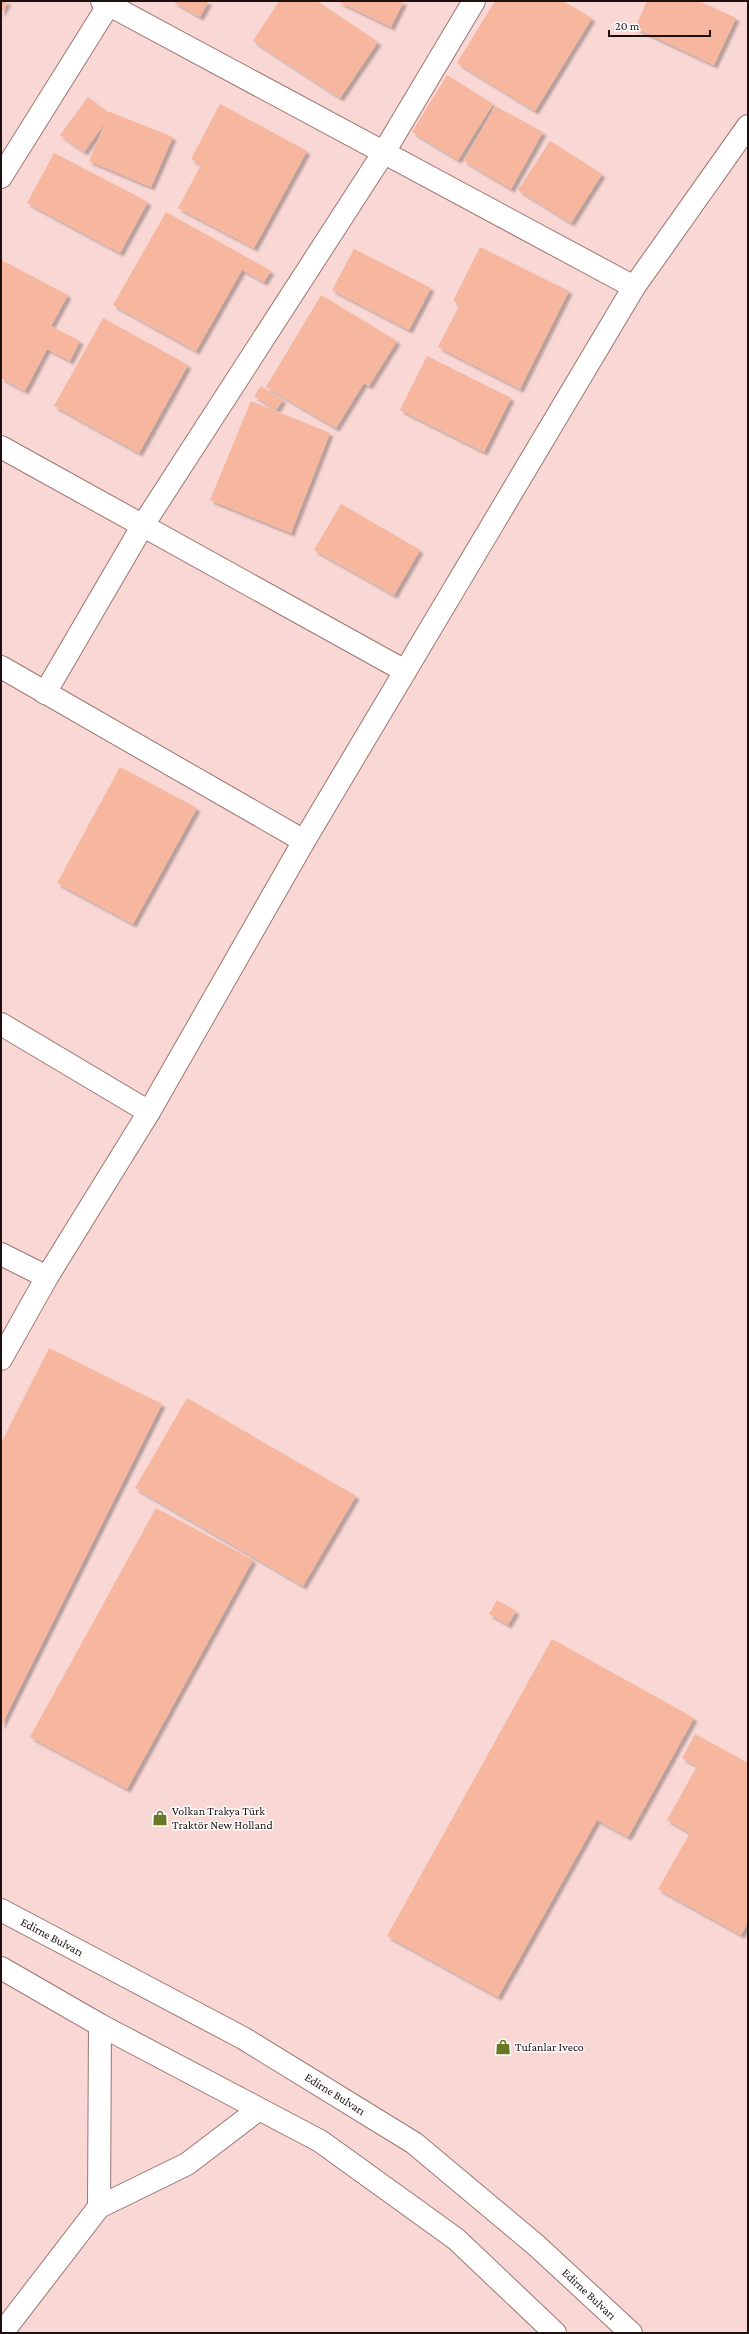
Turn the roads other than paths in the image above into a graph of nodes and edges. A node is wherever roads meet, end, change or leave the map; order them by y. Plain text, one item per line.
1 (474, 1) edge
2 (107, 2) edge
3 (748, 126) edge
4 (384, 152) junction
5 (1, 177) edge
6 (634, 287) junction
7 (1, 447) edge
8 (143, 525) junction
9 (1, 668) edge
10 (405, 671) junction
11 (45, 693) junction
12 (304, 841) junction
13 (1, 1024) edge
14 (149, 1112) junction
15 (1, 1254) edge
16 (46, 1277) junction
17 (1, 1359) edge
18 (1, 1910) edge
19 (1, 1968) edge
20 (100, 2025) junction
21 (258, 2110) junction
22 (99, 2208) junction
23 (2, 2333) edge
24 (555, 2333) edge
25 (631, 2333) edge

1 - 4 main road
2 - 4 main road
2 - 5 main road
3 - 6 main road
4 - 6 main road
4 - 8 main road
6 - 10 main road
7 - 8 main road
8 - 10 main road
8 - 11 main road
9 - 11 main road
10 - 12 main road
11 - 12 main road
12 - 14 main road
13 - 14 main road
14 - 16 main road
15 - 16 main road
16 - 17 main road
18 - 25 main road, Edirne Bulvarı
19 - 20 main road
20 - 21 main road
20 - 22 main road
21 - 22 main road
21 - 24 main road
22 - 23 main road

